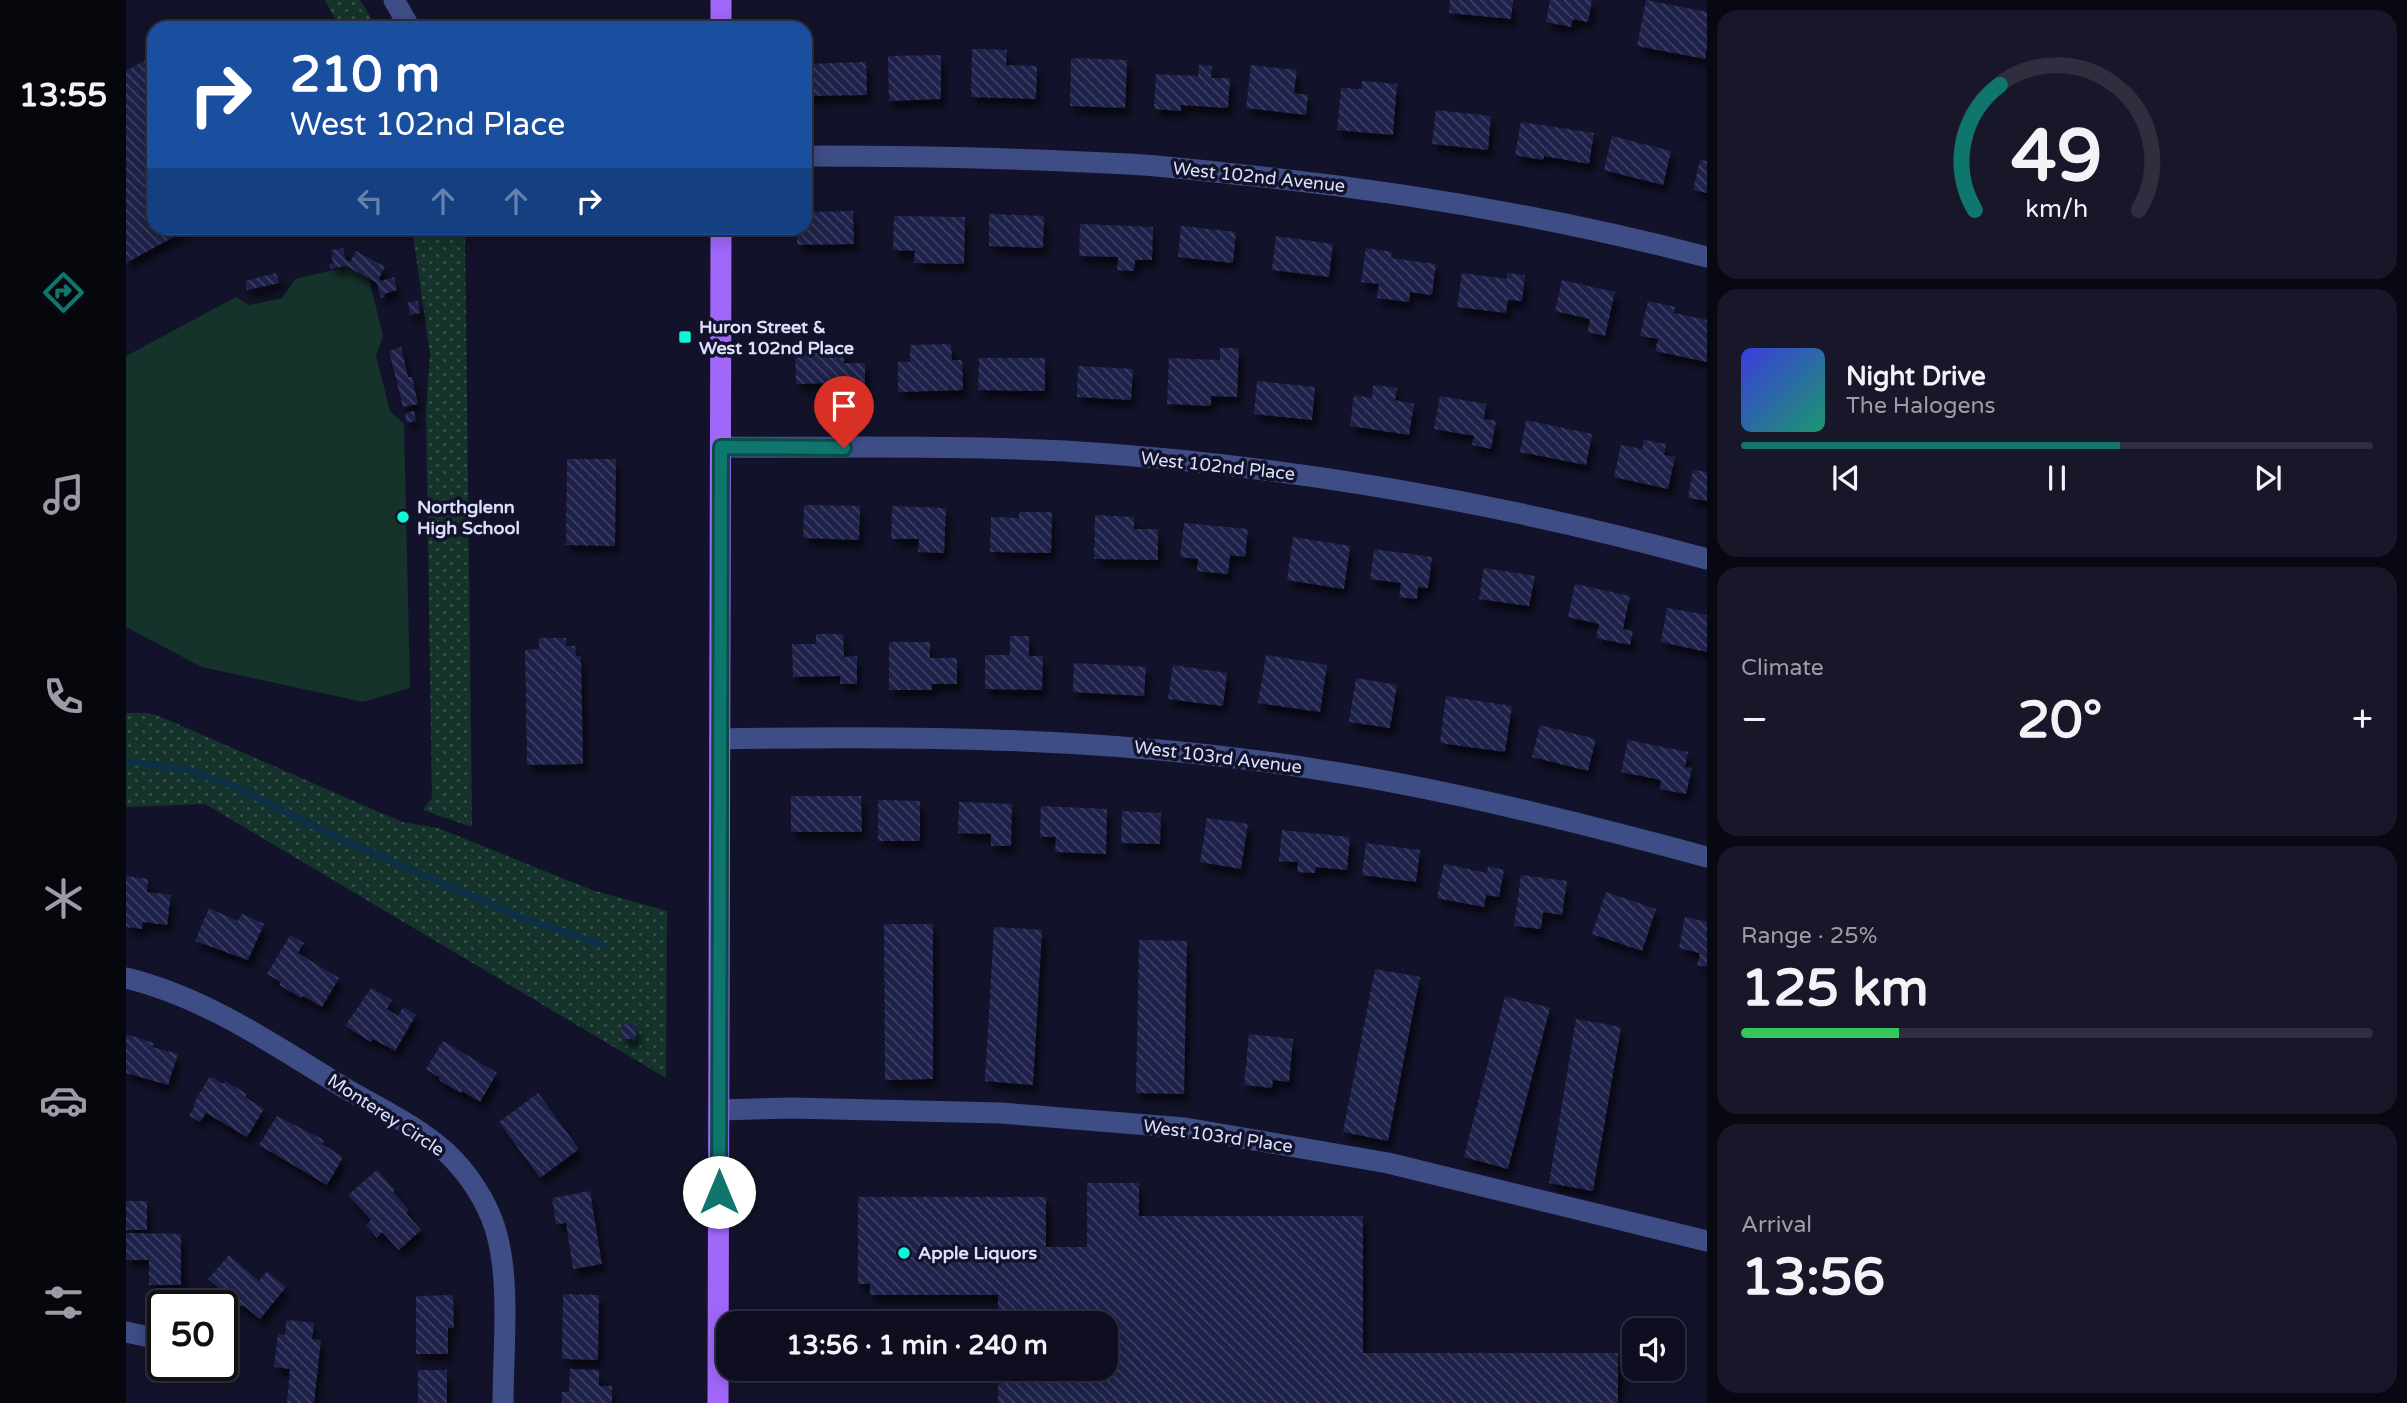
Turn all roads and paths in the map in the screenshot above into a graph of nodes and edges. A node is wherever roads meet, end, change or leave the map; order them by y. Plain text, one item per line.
1 (394, 0) edge
2 (721, 0) edge
3 (406, 21) edge
4 (721, 21) edge
5 (812, 156) edge
6 (721, 235) edge
7 (1707, 257) edge
8 (721, 447) junction
9 (1707, 559) edge
10 (720, 739) junction
11 (1707, 857) edge
12 (126, 978) edge
13 (719, 1110) junction
14 (1707, 1241) edge
15 (126, 1332) edge
16 (147, 1337) edge
17 (503, 1403) edge
18 (718, 1403) edge

1 - 3 street
2 - 4 main road
5 - 7 street, West 102nd Avenue
6 - 8 main road
8 - 9 street, West 102nd Place
8 - 10 main road
10 - 11 street, West 103rd Avenue
10 - 13 main road
12 - 17 street, Monterey Circle
13 - 14 street, West 103rd Place
13 - 18 main road
15 - 16 street

